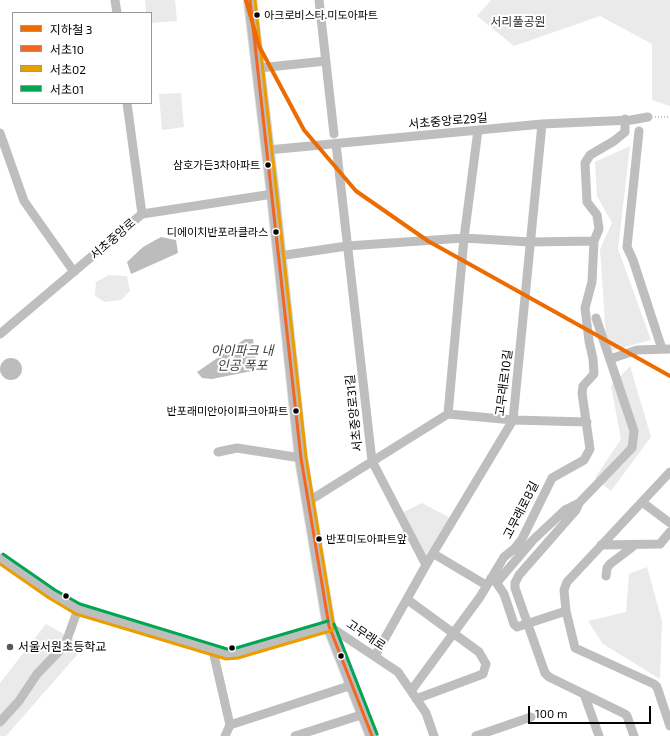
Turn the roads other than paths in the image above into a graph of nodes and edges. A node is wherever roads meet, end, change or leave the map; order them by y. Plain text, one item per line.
1 (115, 0) edge
2 (250, 0) edge
3 (319, 0) edge
4 (117, 12) edge
5 (326, 61) junction
6 (259, 68) junction
7 (128, 104) edge
8 (648, 117) road end
9 (628, 120) junction
10 (542, 124) junction
11 (478, 130) junction
12 (639, 131) dead end
13 (0, 133) edge
14 (334, 134) dead end
15 (336, 144) junction
16 (268, 150) junction
17 (273, 194) junction
18 (142, 214) junction
19 (464, 238) junction
20 (594, 241) junction
21 (530, 242) junction
22 (347, 246) junction
23 (279, 256) junction
24 (74, 272) junction
25 (596, 318) dead end
26 (0, 334) edge
27 (666, 349) edge
28 (610, 359) junction
29 (448, 414) junction
30 (513, 420) junction
31 (587, 422) junction
32 (218, 452) dead end
33 (301, 458) junction
34 (372, 461) junction
35 (670, 472) edge
36 (309, 501) junction
37 (579, 502) junction
38 (642, 502) junction
39 (670, 523) edge
40 (670, 532) edge
41 (601, 545) junction
42 (634, 545) junction
43 (434, 554) junction
44 (0, 558) edge
45 (426, 565) junction
46 (606, 576) dead end
47 (491, 581) junction
48 (408, 600) junction
49 (78, 609) junction
50 (566, 611) junction
51 (527, 625) junction
52 (329, 626) junction
53 (454, 634) junction
54 (213, 651) junction
55 (375, 656) junction
56 (352, 685) junction
57 (584, 694) junction
58 (413, 695) junction
59 (364, 714) junction
60 (530, 717) dead end
61 (0, 722) edge
62 (230, 725) junction
63 (670, 726) edge
64 (225, 736) edge
65 (295, 736) edge
66 (372, 736) edge
67 (434, 736) edge
68 (476, 736) edge
69 (599, 736) edge
70 (634, 736) edge

1 - 4 street
2 - 6 main road
3 - 5 street
5 - 6 street
5 - 14 street
6 - 16 main road
7 - 18 street
8 - 9 street, 서초중앙로29길
9 - 10 street, 서초중앙로29길
9 - 20 street, 고무래로8길
10 - 11 street, 서초중앙로29길
10 - 21 street, 고무래로10길
11 - 15 street, 서초중앙로29길
11 - 19 street
12 - 27 street
13 - 24 street
15 - 16 street, 서초중앙로29길
15 - 22 street, 서초중앙로31길
16 - 17 main road
17 - 18 street, 서초중앙로
17 - 23 main road
18 - 24 street, 서초중앙로
19 - 21 street
19 - 22 street
19 - 29 street
20 - 21 street
20 - 31 street, 고무래로8길
21 - 30 street, 고무래로10길
22 - 23 street
22 - 34 street, 서초중앙로31길
23 - 33 main road
24 - 26 street, 서초중앙로
25 - 28 street
27 - 28 street
28 - 37 street
29 - 30 street
29 - 34 street
30 - 31 street
30 - 43 street, 고무래로10길
31 - 47 street, 고무래로8길
32 - 33 street
33 - 36 main road
34 - 36 street
34 - 45 street, 서초중앙로31길
35 - 38 street
36 - 52 main road
37 - 47 street
37 - 51 street
38 - 39 street
38 - 41 street
40 - 42 street
41 - 42 street
41 - 50 street
42 - 46 street
43 - 45 street, 고무래로10길
43 - 47 street
44 - 49 street, 고무래로
45 - 48 street, 고무래로10길
47 - 51 street
47 - 53 street, 고무래로8길
48 - 53 street
48 - 55 street, 고무래로10길
49 - 54 street, 고무래로
49 - 61 street
50 - 51 street
50 - 63 street
51 - 57 street
52 - 54 street, 고무래로
52 - 55 street, 고무래로
52 - 56 main road
53 - 58 street, 고무래로8길
53 - 58 street
54 - 62 street
55 - 58 street, 고무래로
56 - 59 main road
56 - 62 street
57 - 69 street
57 - 70 street
58 - 67 street, 고무래로
59 - 65 street
59 - 66 main road
60 - 68 street
62 - 64 street

